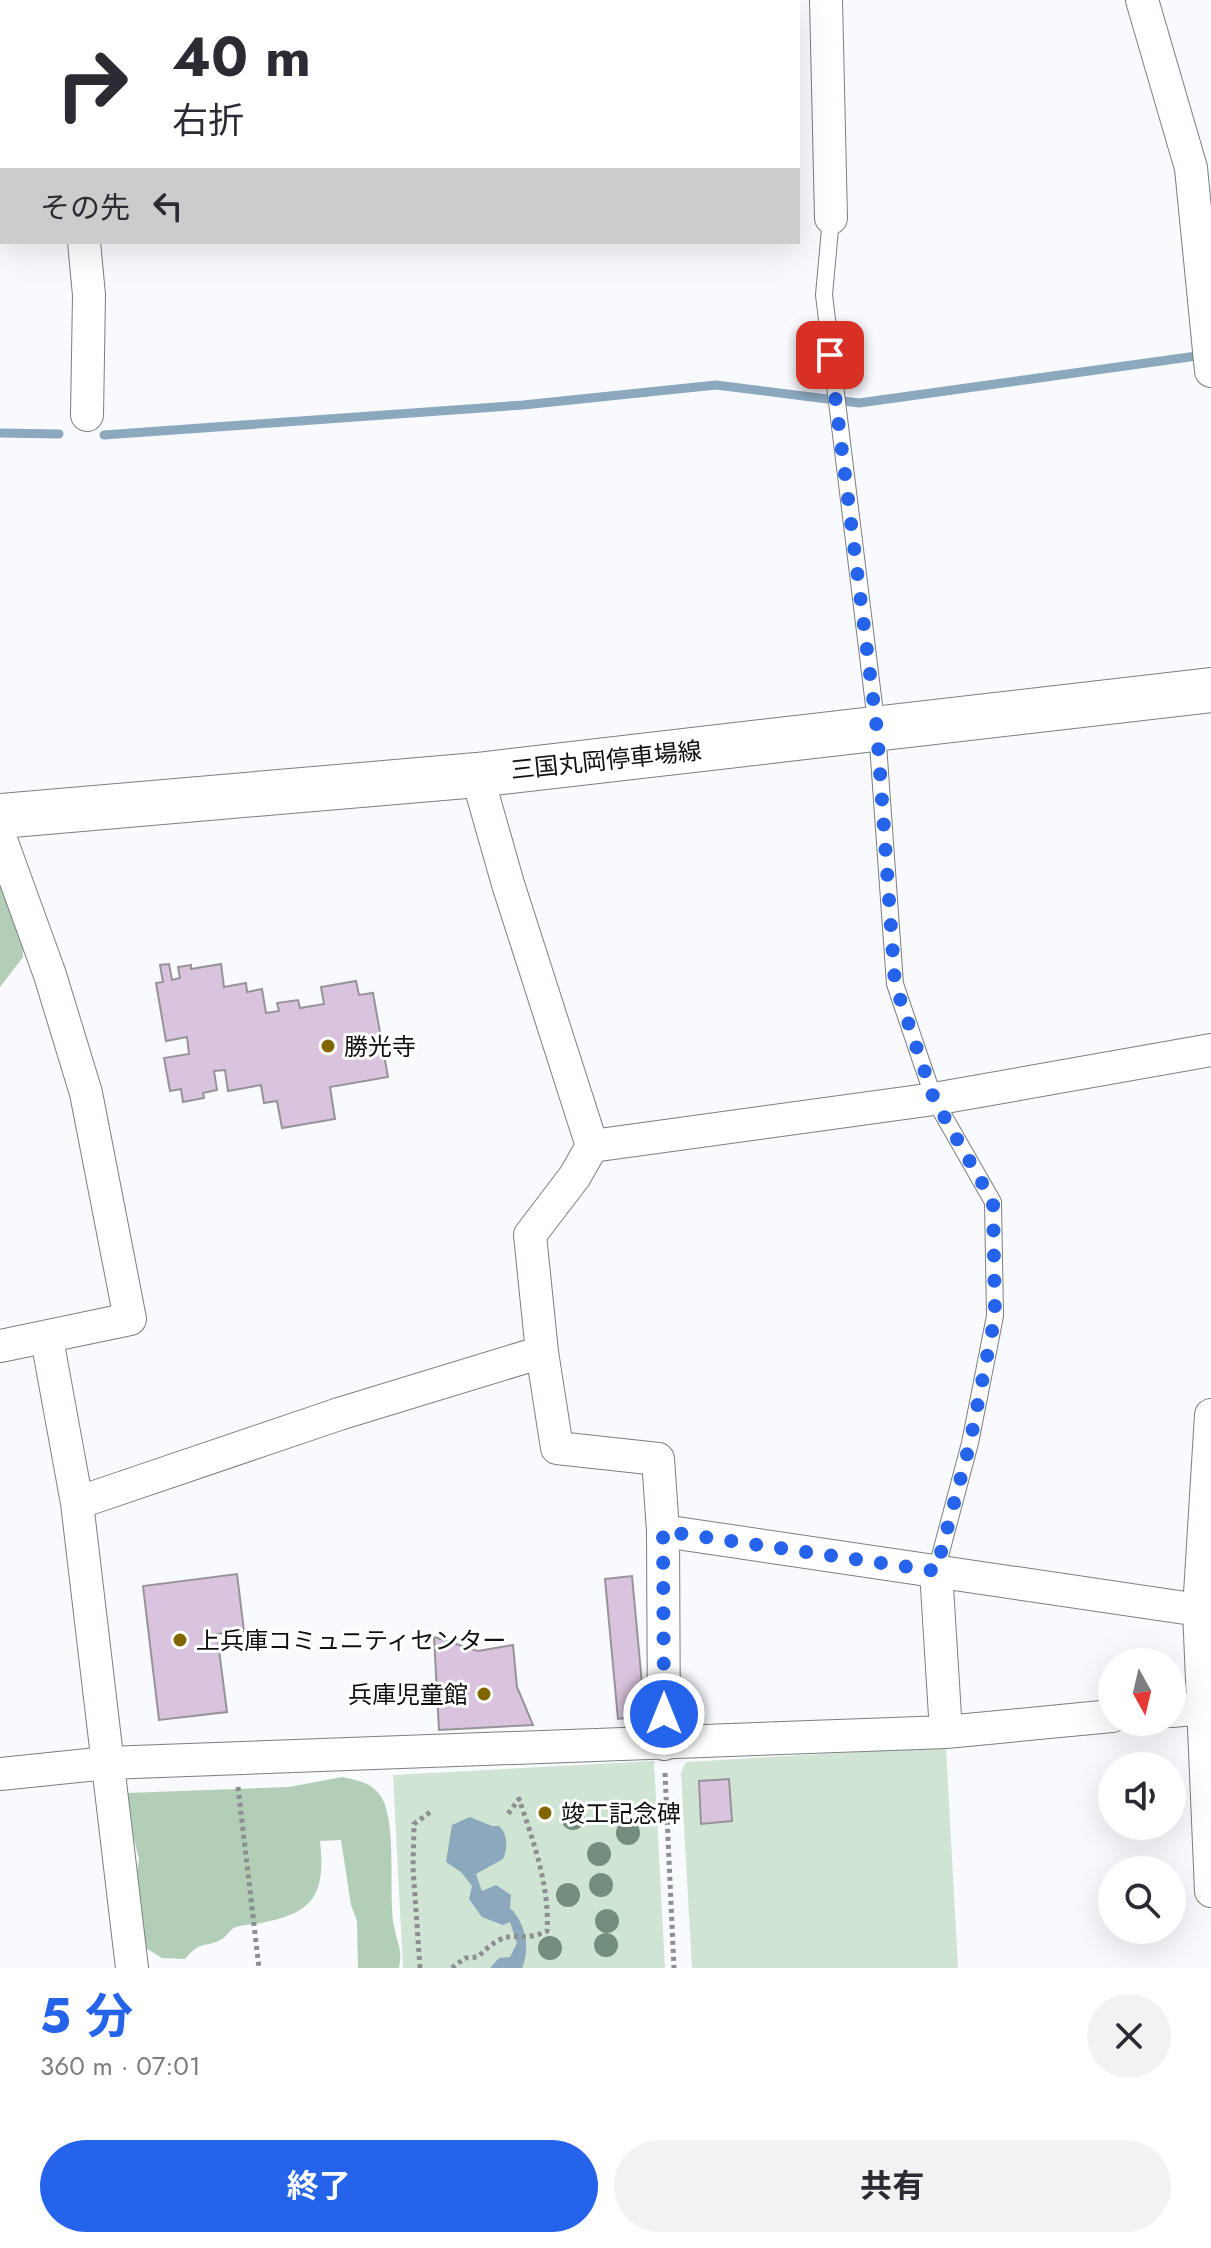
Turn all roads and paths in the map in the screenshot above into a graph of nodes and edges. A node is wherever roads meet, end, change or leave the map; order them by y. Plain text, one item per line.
1 (826, 0) edge
2 (1142, 0) edge
3 (831, 218) joint
4 (84, 244) edge
5 (1211, 371) edge
6 (87, 415) dead end
7 (1211, 690) edge
8 (877, 730) junction
9 (477, 775) junction
10 (0, 816) edge
11 (0, 837) edge
12 (1211, 1050) edge
13 (934, 1099) junction
14 (592, 1146) junction
15 (47, 1339) junction
16 (0, 1346) edge
17 (542, 1352) junction
18 (1211, 1415) edge
19 (77, 1503) junction
20 (663, 1531) junction
21 (936, 1571) junction
22 (1199, 1610) junction
23 (1187, 1709) edge
24 (1098, 1717) edge
25 (946, 1732) junction
26 (664, 1744) junction
27 (235, 1759) junction
28 (107, 1763) junction
29 (0, 1774) edge
30 (433, 1810) dead end
31 (506, 1817) dead end
32 (1211, 1891) edge
33 (132, 1968) edge
34 (259, 1968) edge
35 (420, 1968) edge
36 (452, 1968) edge
37 (674, 1968) edge

1 - 3 street
2 - 5 street
3 - 8 lane
4 - 6 street
7 - 8 main road, 三国丸岡停車場線
8 - 9 main road, 三国丸岡停車場線
8 - 13 lane
9 - 10 main road, 三国丸岡停車場線
9 - 14 street
11 - 15 street
12 - 13 street
13 - 14 street
13 - 21 lane
14 - 17 street
15 - 16 street
15 - 19 street
17 - 19 street
17 - 20 street
18 - 22 street
19 - 28 street
20 - 21 street
20 - 26 street
21 - 22 street
21 - 25 street
22 - 23 street
23 - 32 street
24 - 25 street
25 - 26 street
26 - 27 street
26 - 37 path
27 - 28 street
27 - 34 path
28 - 29 street
28 - 33 street
30 - 35 path
31 - 36 path

